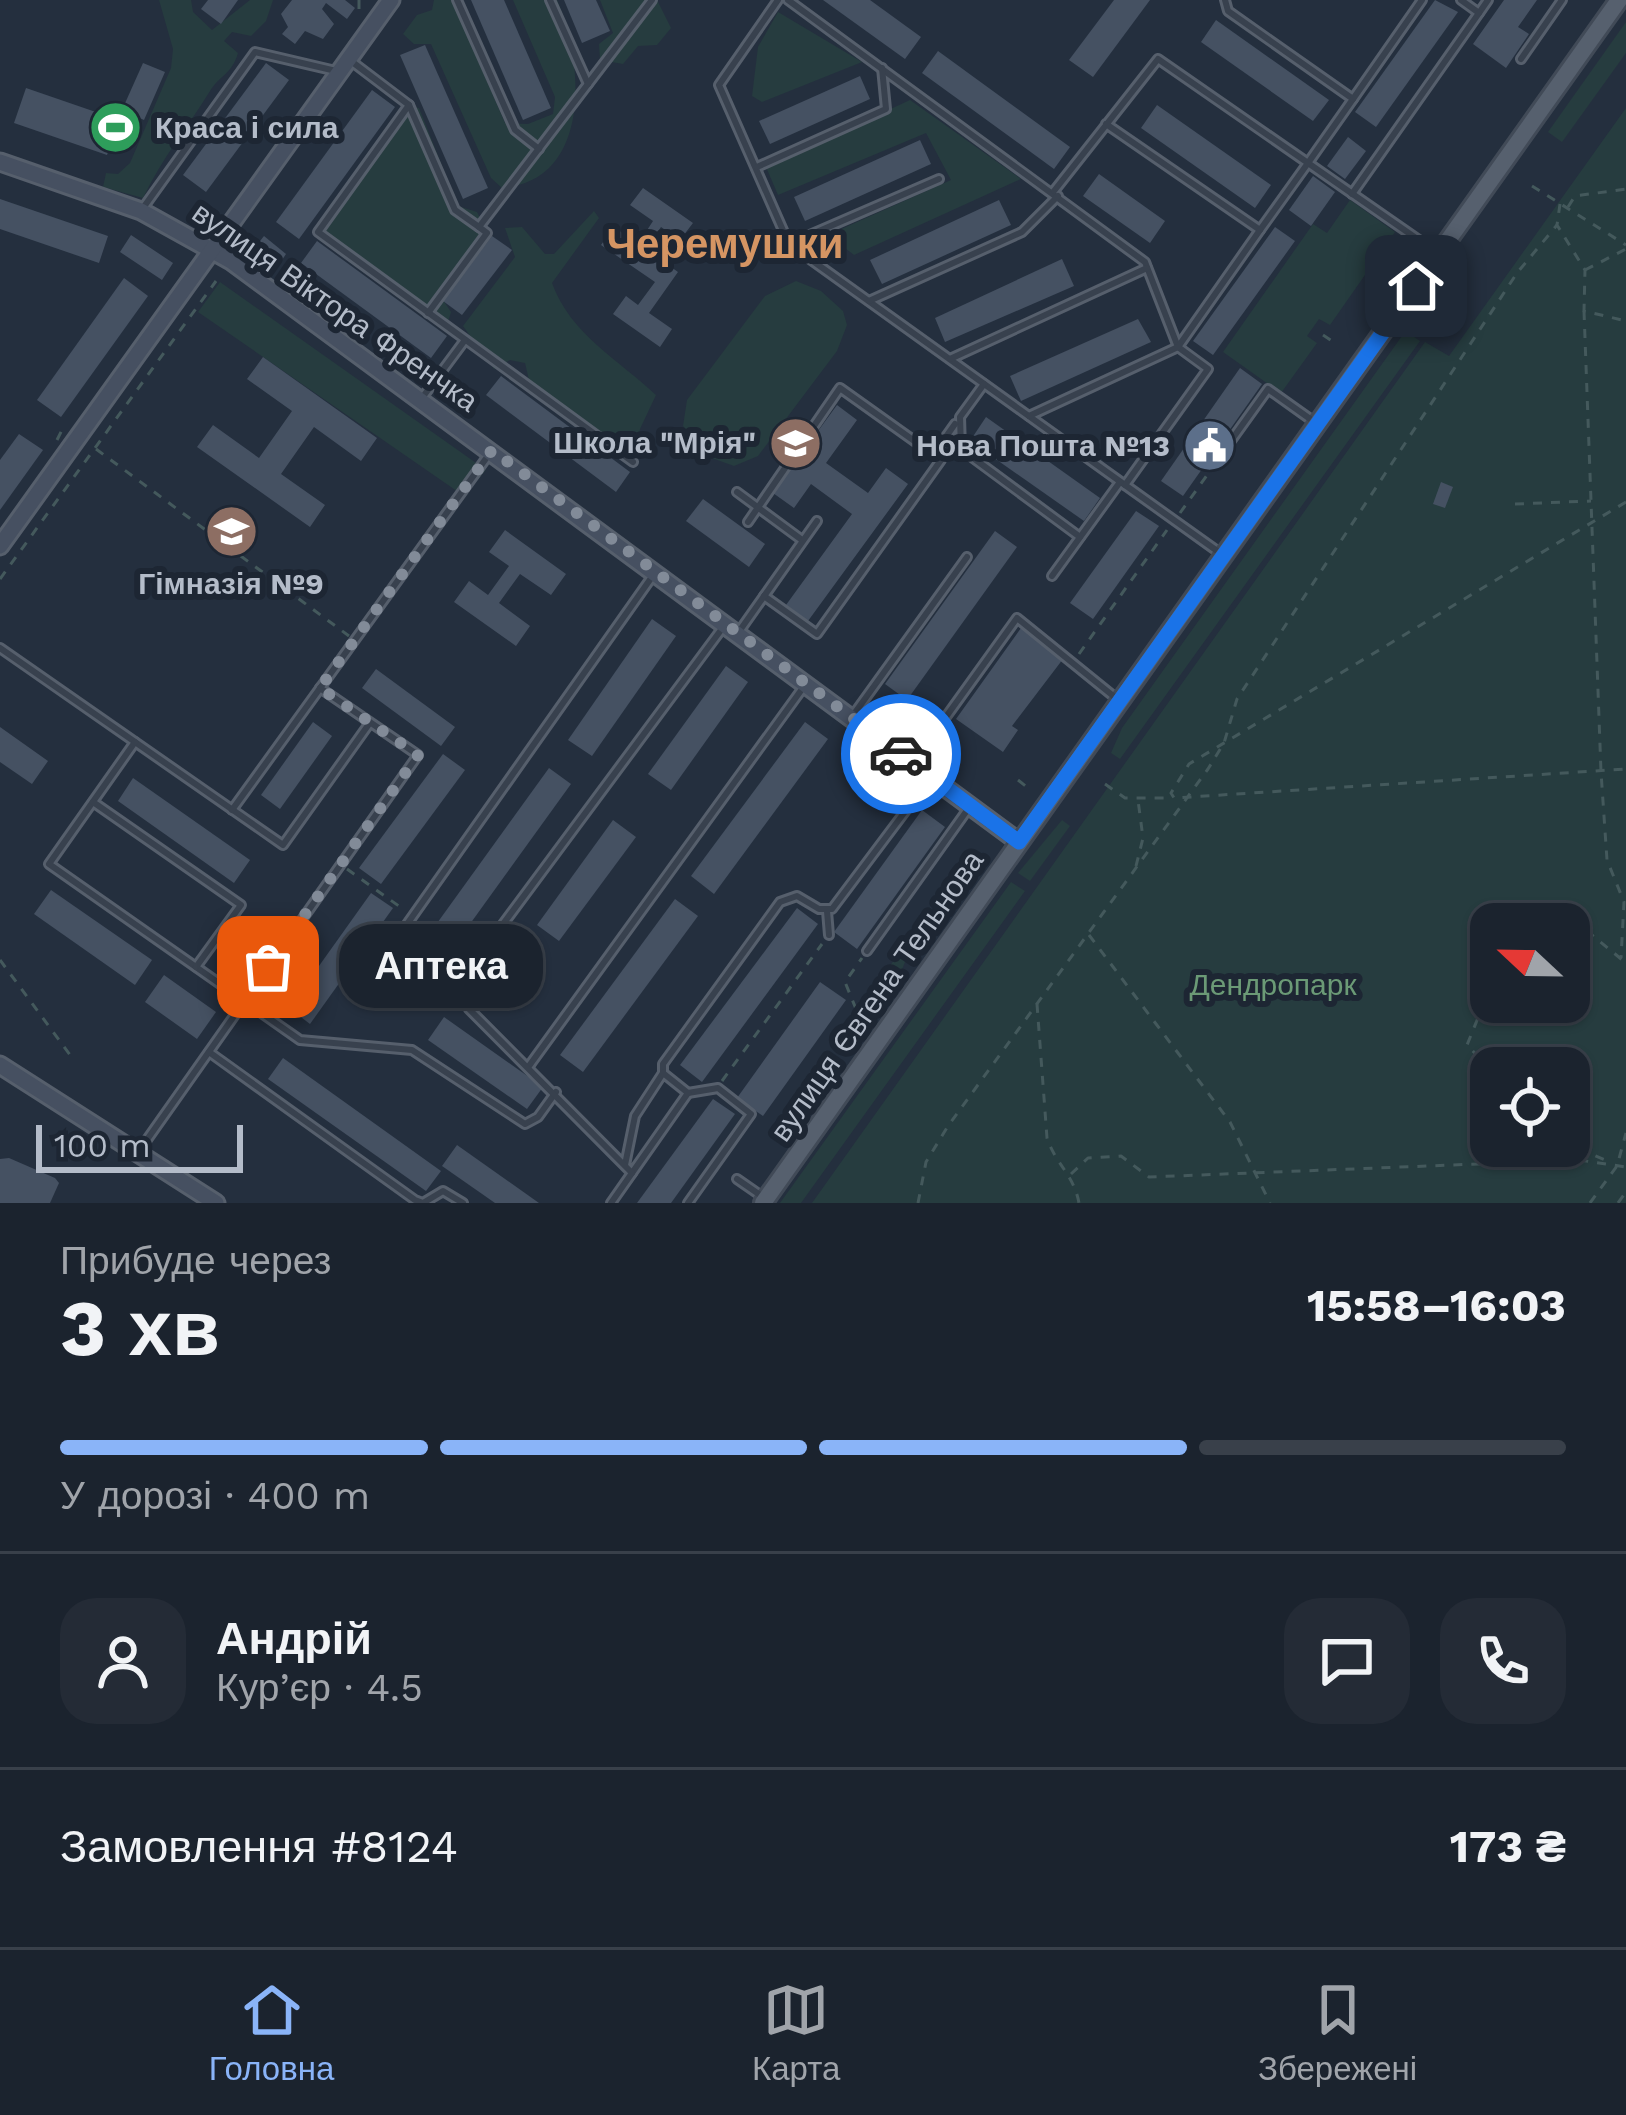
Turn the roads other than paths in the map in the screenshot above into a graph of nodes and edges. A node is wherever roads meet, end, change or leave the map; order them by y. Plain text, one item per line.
1 (392, 0) edge
2 (457, 0) edge
3 (550, 0) edge
4 (652, 0) edge
5 (778, 0) edge
6 (788, 0) edge
7 (1225, 0) edge
8 (1422, 0) edge
9 (1461, 0) edge
10 (1488, 0) edge
11 (1562, 0) edge
12 (1619, 0) edge
13 (1479, 13) junction
14 (1521, 59) dead end
15 (344, 65) junction
16 (882, 68) junction
17 (588, 84) junction
18 (1353, 99) junction
19 (409, 105) junction
20 (1106, 124) junction
21 (538, 149) junction
22 (0, 162) edge
23 (1307, 163) junction
24 (756, 168) junction
25 (939, 179) dead end
26 (1056, 193) junction
27 (1352, 194) junction
28 (141, 211) junction
29 (479, 227) junction
30 (1260, 230) junction
31 (789, 244) junction
32 (212, 249) junction
33 (1439, 254) junction
34 (1147, 268) junction
35 (869, 302) junction
36 (428, 313) junction
37 (465, 340) junction
38 (1178, 347) junction
39 (950, 359) junction
40 (985, 384) junction
41 (422, 398) junction
42 (1029, 416) junction
43 (960, 417) junction
44 (1318, 424) junction
45 (1226, 449) road end
46 (492, 450) junction
47 (932, 454) junction
48 (633, 462) dead end
49 (1123, 483) junction
50 (737, 492) dead end
51 (758, 508) junction
52 (818, 521) dead end
53 (748, 522) dead end
54 (1080, 537) junction
55 (803, 541) junction
56 (0, 546) edge
57 (967, 556) dead end
58 (1224, 556) junction
59 (656, 572) junction
60 (1052, 576) dead end
61 (764, 596) junction
62 (732, 628) junction
63 (0, 648) edge
64 (806, 683) junction
65 (320, 688) junction
66 (1121, 701) junction
67 (852, 717) junction
68 (370, 722) junction
69 (135, 742) junction
70 (913, 762) junction
71 (932, 776) junction
72 (93, 802) junction
73 (970, 806) junction
74 (232, 810) junction
75 (1019, 842) junction
76 (827, 911) junction
77 (829, 935) road end
78 (867, 951) road end
79 (196, 967) junction
80 (466, 974) junction
81 (244, 1001) junction
82 (208, 1052) junction
83 (0, 1066) edge
84 (530, 1066) junction
85 (663, 1073) junction
86 (556, 1092) junction
87 (688, 1093) junction
88 (138, 1152) junction
89 (625, 1165) junction
90 (632, 1173) junction
91 (736, 1179) dead end
92 (765, 1201) edge
93 (216, 1203) edge
94 (464, 1203) edge
95 (611, 1203) edge
96 (688, 1203) edge

1 - 15 street
2 - 21 lane
3 - 17 lane
4 - 17 lane
5 - 24 lane
6 - 16 lane
7 - 18 lane
8 - 18 lane
9 - 13 lane
10 - 13 lane
11 - 14 lane
12 - 33 main road, вулиця Євгена Тельнова
13 - 27 lane
15 - 19 lane
15 - 28 lane
15 - 32 street
16 - 24 lane
16 - 26 lane
17 - 21 lane
18 - 23 lane
19 - 29 lane
19 - 36 lane
20 - 23 lane
20 - 26 lane
20 - 30 lane
21 - 29 lane
22 - 28 street, вулиця Віктора Френчка
23 - 27 lane
23 - 30 lane
24 - 31 lane
25 - 31 lane
26 - 34 lane
26 - 35 lane
27 - 33 lane
28 - 32 street, вулиця Віктора Френчка
29 - 36 lane
30 - 38 lane
31 - 35 lane
32 - 41 street, вулиця Віктора Френчка
32 - 56 street
33 - 44 main road, вулиця Євгена Тельнова
34 - 38 lane
34 - 39 lane
35 - 39 lane
36 - 37 lane
37 - 41 lane
37 - 48 lane
38 - 42 lane
38 - 49 lane
39 - 40 lane
40 - 42 lane
40 - 43 lane
41 - 46 street, вулиця Віктора Френчка
42 - 49 lane
43 - 47 lane
43 - 54 lane
44 - 45 lane
44 - 58 main road, вулиця Євгена Тельнова
46 - 59 street, вулиця Віктора Френчка
46 - 65 lane
47 - 51 lane
47 - 61 lane
49 - 54 lane
49 - 58 lane
50 - 51 lane
51 - 53 lane
51 - 55 lane
52 - 55 lane
54 - 60 lane
55 - 61 lane
57 - 67 lane
58 - 66 main road, вулиця Євгена Тельнова
59 - 62 street, вулиця Віктора Френчка
59 - 80 lane
61 - 62 lane
62 - 64 street, вулиця Віктора Френчка
62 - 80 lane
63 - 69 lane
64 - 67 street, вулиця Віктора Френчка
64 - 84 lane
65 - 68 lane
65 - 74 lane
66 - 70 lane
66 - 75 main road, вулиця Євгена Тельнова
67 - 70 street, вулиця Віктора Френчка
68 - 74 lane
68 - 81 lane
69 - 72 lane
69 - 74 lane
70 - 71 street, вулиця Віктора Френчка
71 - 73 street, вулиця Віктора Френчка
71 - 76 lane
72 - 79 lane
72 - 79 lane
73 - 75 street, вулиця Віктора Френчка
73 - 78 lane
75 - 92 main road, вулиця Євгена Тельнова
76 - 77 lane
76 - 85 lane
79 - 81 lane
80 - 84 lane
81 - 82 lane
81 - 86 lane
82 - 88 lane
82 - 94 lane
83 - 88 street
84 - 86 lane
85 - 87 lane
85 - 89 lane
86 - 89 lane
87 - 90 lane
87 - 96 lane
88 - 93 street
89 - 90 lane
90 - 95 lane
91 - 92 lane

